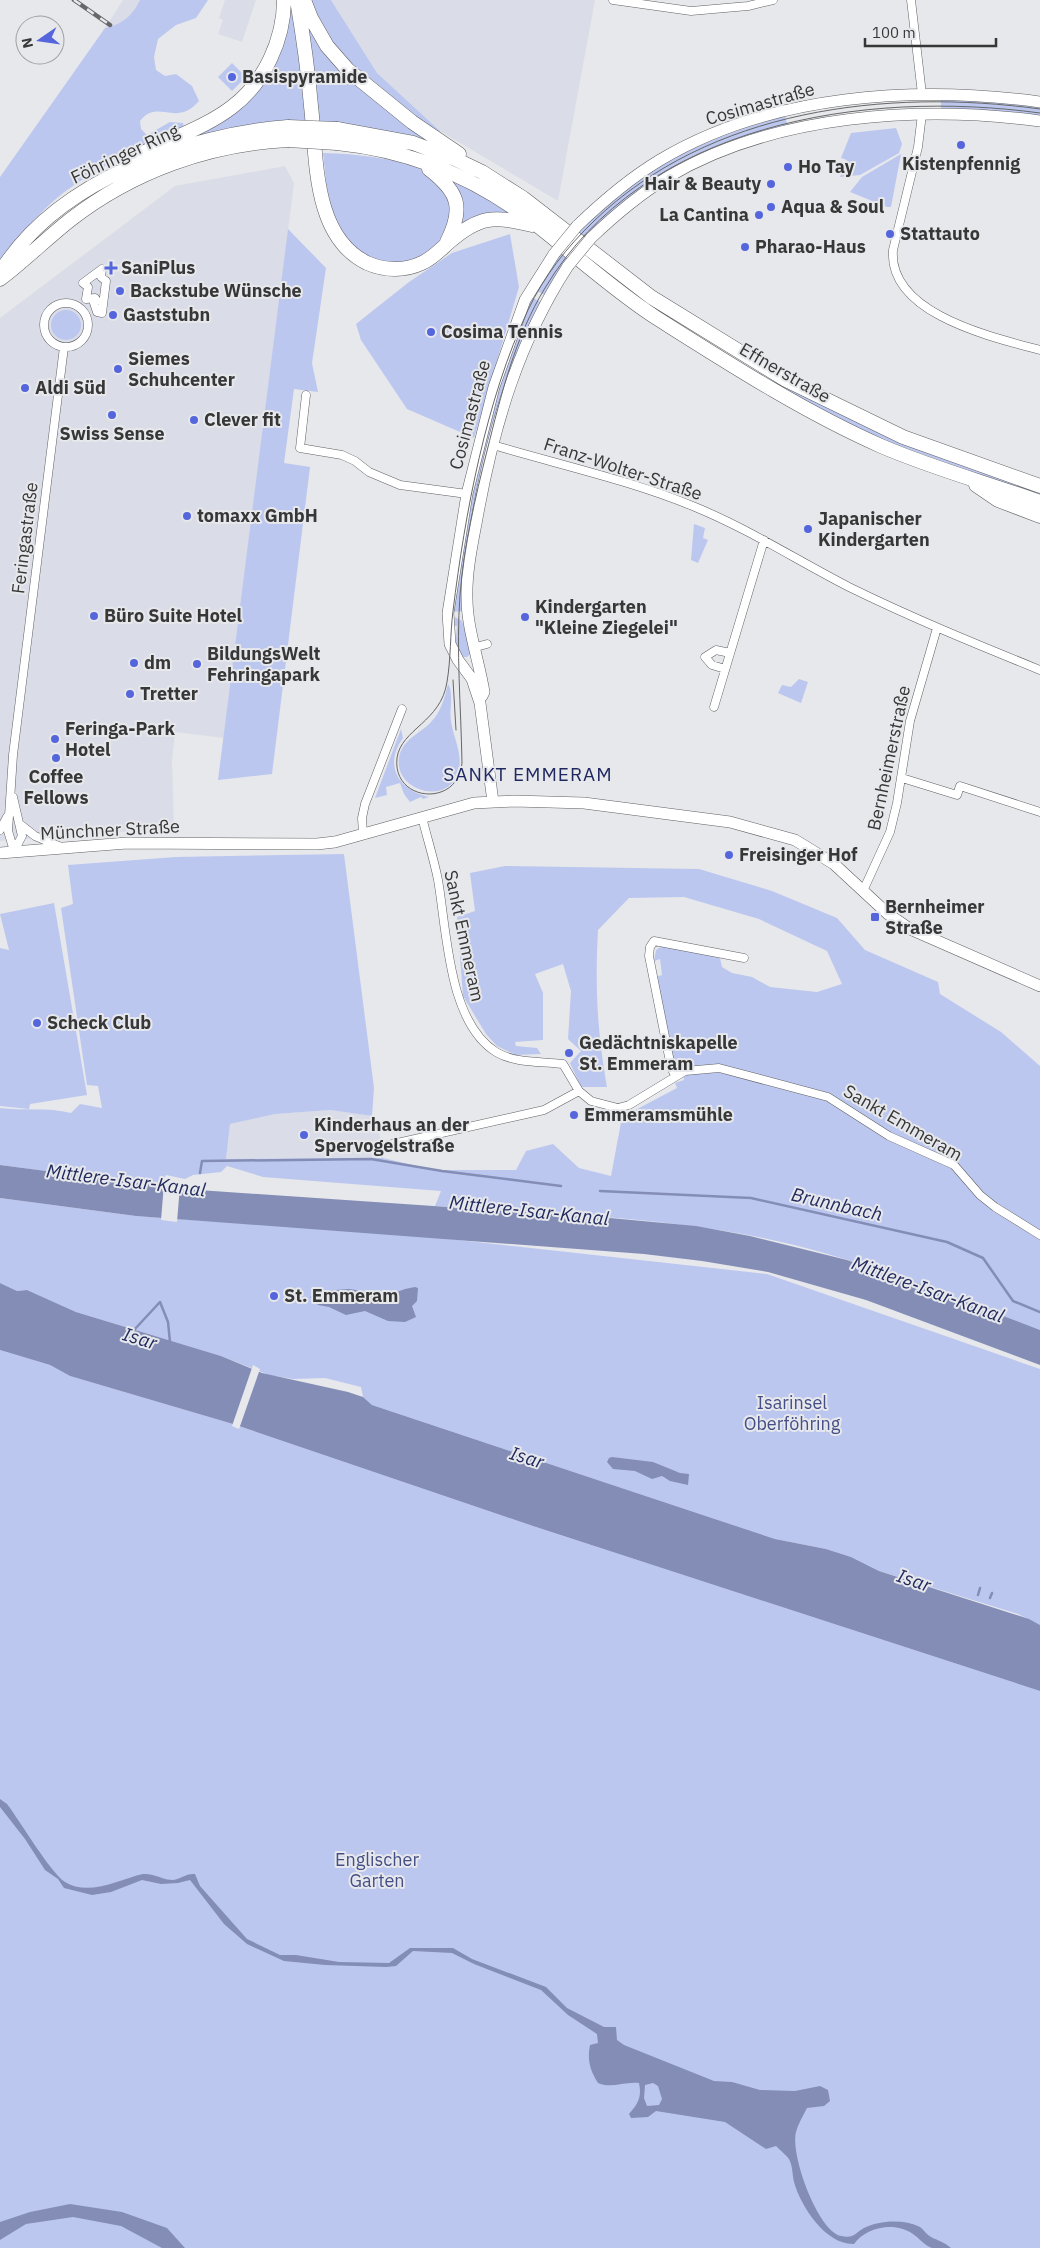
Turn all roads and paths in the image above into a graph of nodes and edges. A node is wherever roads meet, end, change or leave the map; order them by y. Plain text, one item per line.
1 (284, 0) edge
2 (297, 0) edge
3 (304, 0) edge
4 (613, 0) edge
5 (773, 0) edge
6 (911, 0) edge
7 (646, 2) edge
8 (922, 94) junction
9 (1040, 102) edge
10 (922, 114) junction
11 (1040, 121) edge
12 (288, 134) junction
13 (337, 136) junction
14 (418, 159) junction
15 (471, 167) junction
16 (78, 195) junction
17 (542, 221) junction
18 (444, 247) junction
19 (0, 273) edge
20 (0, 279) edge
21 (106, 281) joint
22 (64, 347) junction
23 (1040, 350) edge
24 (306, 395) dead end
25 (493, 445) junction
26 (958, 474) junction
27 (1040, 486) edge
28 (467, 494) junction
29 (1040, 502) edge
30 (1040, 516) edge
31 (764, 540) junction
32 (936, 628) junction
33 (480, 647) junction
34 (730, 653) junction
35 (458, 660) junction
36 (725, 669) junction
37 (1040, 670) edge
38 (480, 703) junction
39 (714, 707) dead end
40 (402, 709) dead end
41 (902, 778) junction
42 (12, 793) junction
43 (493, 802) junction
44 (1040, 812) edge
45 (9, 813) junction
46 (422, 817) junction
47 (21, 825) junction
48 (0, 830) edge
49 (363, 834) junction
50 (68, 849) junction
51 (14, 851) junction
52 (0, 853) edge
53 (864, 891) junction
54 (744, 958) dead end
55 (1040, 986) edge
56 (675, 1076) junction
57 (579, 1092) junction
58 (384, 1146) dead end
59 (1040, 1235) edge

1 - 16 highway
2 - 18 highway
3 - 15 highway
4 - 7 street
5 - 7 street
6 - 8 street
8 - 9 main road, Cosimastraße
8 - 10 main road
8 - 28 main road, Cosimastraße, bridge
10 - 11 main road, Cosimastraße
10 - 23 street
10 - 25 main road, Cosimastraße, bridge
12 - 13 highway, Föhringer Ring, bridge
12 - 16 highway, Föhringer Ring
12 - 20 highway, Föhringer Ring
13 - 14 highway, Föhringer Ring
13 - 15 highway, Föhringer Ring
14 - 17 highway, Föhringer Ring
14 - 18 highway
15 - 17 highway, Föhringer Ring
16 - 19 highway, Föhringer Ring
17 - 18 highway
17 - 26 highway, Effnerstraße
17 - 27 highway, Effnerstraße
21 - 21 street
22 - 22 street
22 - 42 street, Feringastraße
24 - 28 street
25 - 31 street, Franz-Wolter-Straße
25 - 33 main road, Cosimastraße
26 - 29 highway, Effnerstraße
26 - 30 highway
28 - 35 main road, Cosimastraße
31 - 32 street, Franz-Wolter-Straße
31 - 34 street
32 - 37 street, Franz-Wolter-Straße
32 - 41 street, Bernheimerstraße
33 - 35 main road
33 - 38 main road, Cosimastraße
34 - 36 street
34 - 36 street
35 - 38 main road, Cosimastraße
36 - 39 street
38 - 43 main road, Cosimastraße
40 - 49 street
41 - 44 street
41 - 53 street, Bernheimerstraße
42 - 45 street, Feringastraße
42 - 47 street, Feringastraße
43 - 46 main road, Münchner Straße
43 - 53 main road, Münchner Straße
45 - 48 street, Feringastraße
45 - 51 street, Feringastraße
46 - 49 main road, Münchner Straße
46 - 57 street, Sankt Emmeram
47 - 50 street
47 - 51 street, Feringastraße
49 - 50 main road, Münchner Straße
50 - 51 main road, Münchner Straße
51 - 52 main road, Münchner Straße
53 - 55 main road, Münchner Straße
54 - 56 street
56 - 57 street, Sankt Emmeram
56 - 59 street, Sankt Emmeram
57 - 58 street

